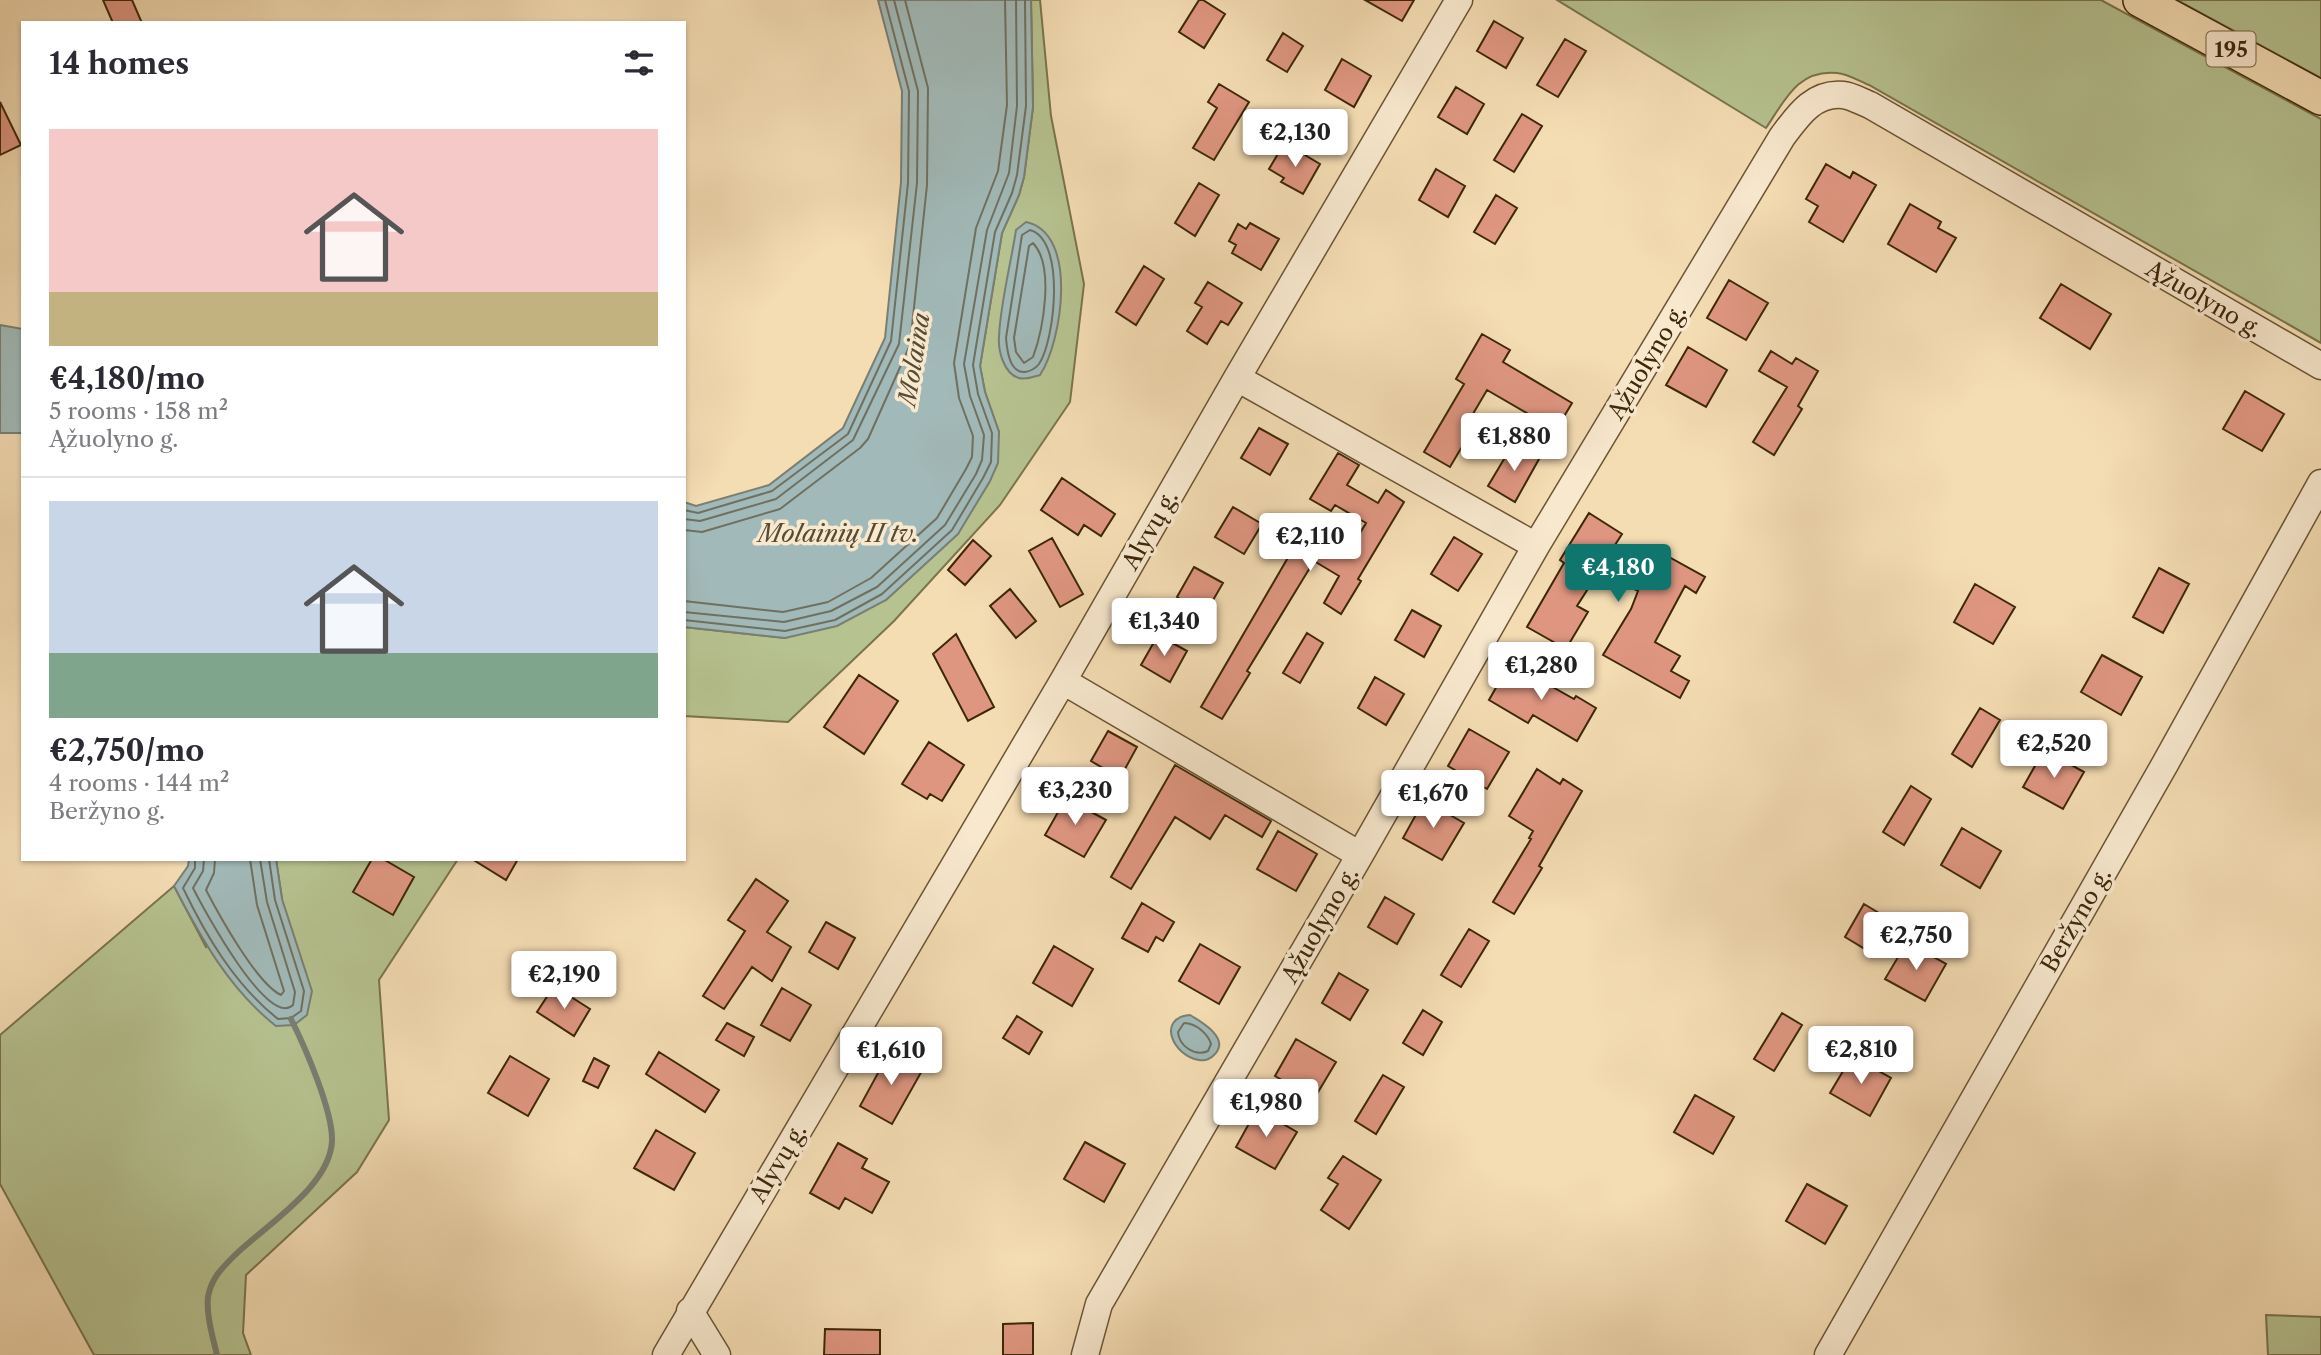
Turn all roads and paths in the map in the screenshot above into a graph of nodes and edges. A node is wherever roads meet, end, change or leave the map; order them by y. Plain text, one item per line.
1 (1459, 0) edge
2 (2140, 0) edge
3 (2321, 98) edge
4 (2321, 366) edge
5 (1237, 378) junction
6 (2321, 483) edge
7 (1536, 546) junction
8 (1063, 681) junction
9 (1360, 855) junction
10 (690, 1311) junction
11 (666, 1355) edge
12 (717, 1355) edge
13 (1085, 1355) edge
14 (1828, 1355) edge

1 - 5 street, Alyvų g.
2 - 3 main road, 195
4 - 7 street, Ąžuolyno g.
5 - 7 street
5 - 8 street, Alyvų g.
6 - 14 street, Beržyno g.
7 - 9 street, Ąžuolyno g.
8 - 9 street
8 - 10 street, Alyvų g.
9 - 13 street, Ąžuolyno g.
10 - 11 street, Alyvų g.
10 - 12 street

